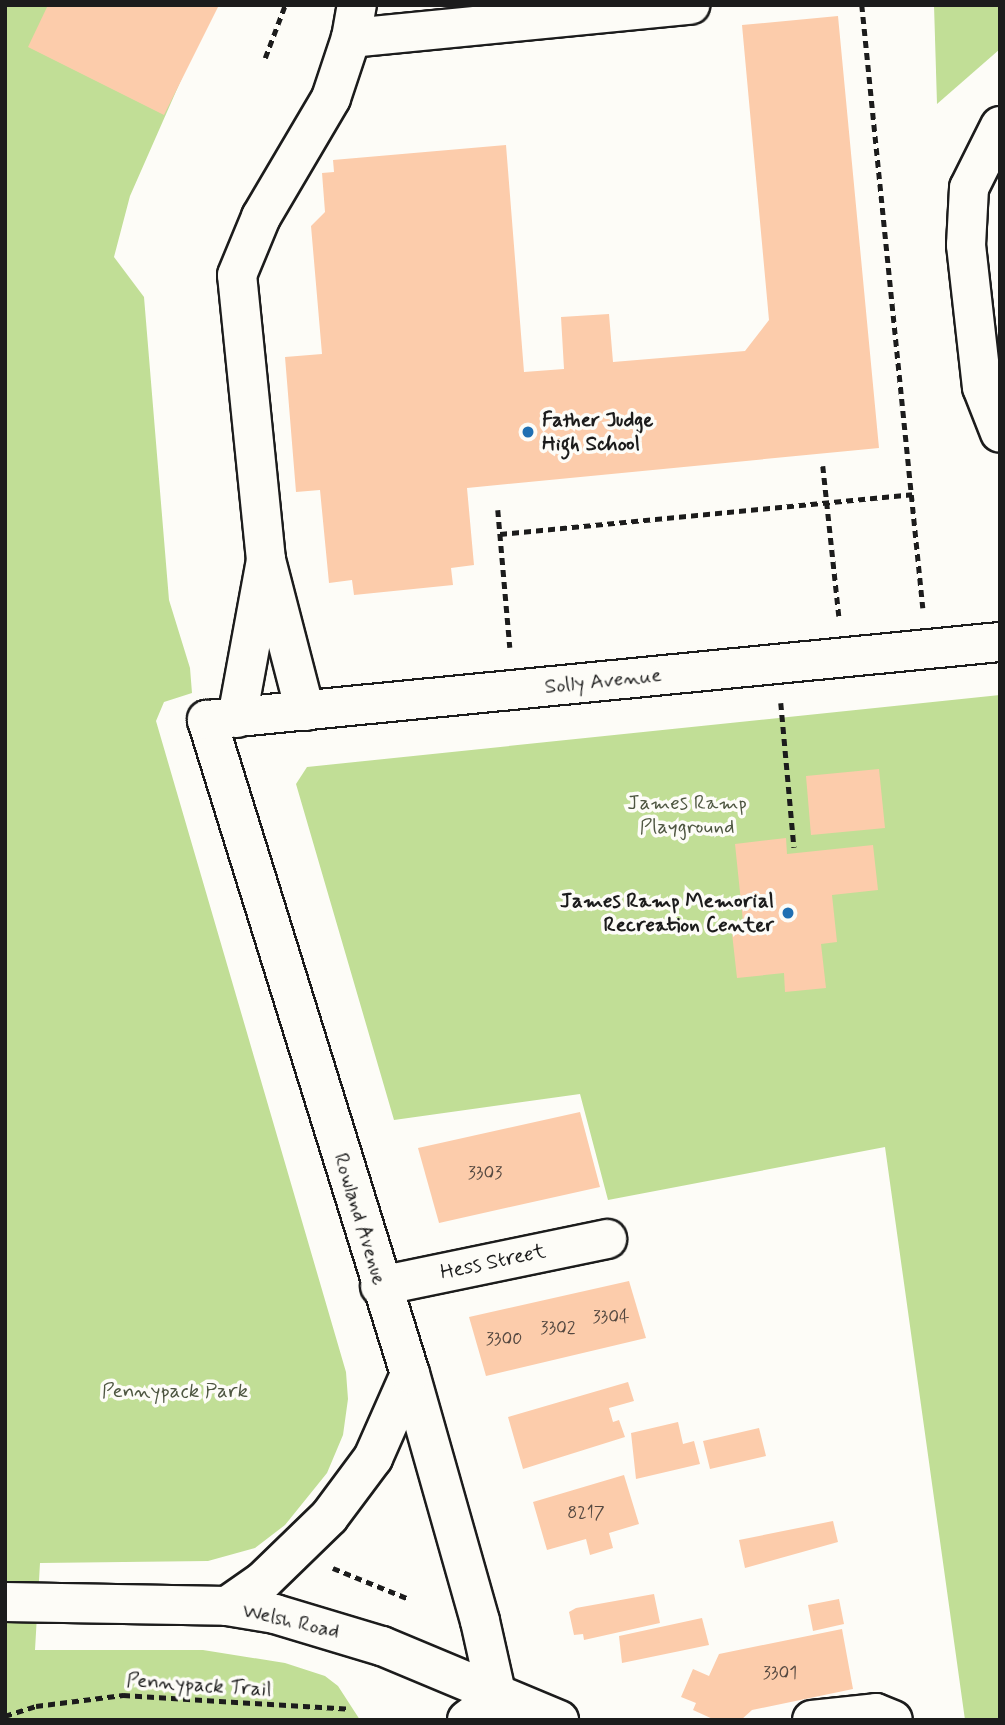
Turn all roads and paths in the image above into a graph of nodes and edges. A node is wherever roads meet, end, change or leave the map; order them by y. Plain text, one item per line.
1 (285, 5) edge
2 (690, 5) edge
3 (862, 5) edge
4 (582, 11) edge
5 (354, 22) edge
6 (265, 58) dead end
7 (1000, 125) edge
8 (1000, 433) edge
9 (823, 466) dead end
10 (912, 494) junction
11 (827, 503) junction
12 (498, 510) dead end
13 (500, 534) junction
14 (266, 560) junction
15 (923, 608) dead end
16 (839, 616) dead end
17 (1000, 642) edge
18 (510, 647) dead end
19 (778, 664) junction
20 (305, 711) junction
21 (222, 719) junction
22 (794, 847) dead end
23 (607, 1239) dead end
24 (380, 1286) junction
25 (410, 1374) junction
26 (332, 1568) dead end
27 (407, 1598) dead end
28 (5, 1602) edge
29 (227, 1606) junction
30 (502, 1708) edge
31 (350, 1709) dead end
32 (5, 1716) edge
33 (467, 1720) edge
34 (559, 1720) edge
35 (812, 1720) edge
36 (893, 1720) edge

1 - 6 path
2 - 4 street
3 - 10 path
4 - 5 street
5 - 14 street
7 - 8 street
9 - 11 path
10 - 11 path
10 - 15 path
11 - 13 path
11 - 16 path
12 - 13 path
13 - 18 path
14 - 20 street
14 - 21 street
17 - 19 street, Solly Avenue
19 - 20 street, Solly Avenue
19 - 22 path
20 - 21 street, Solly Avenue
21 - 24 street, Rowland Avenue
23 - 24 street, Hess Street
24 - 25 street, Rowland Avenue
25 - 29 street
25 - 30 street, Rowland Avenue
26 - 27 path
28 - 29 street, Welsh Road
29 - 30 street, Welsh Road
30 - 33 street
30 - 34 street, Welsh Road
31 - 32 path, Pennypack Trail
35 - 36 street

